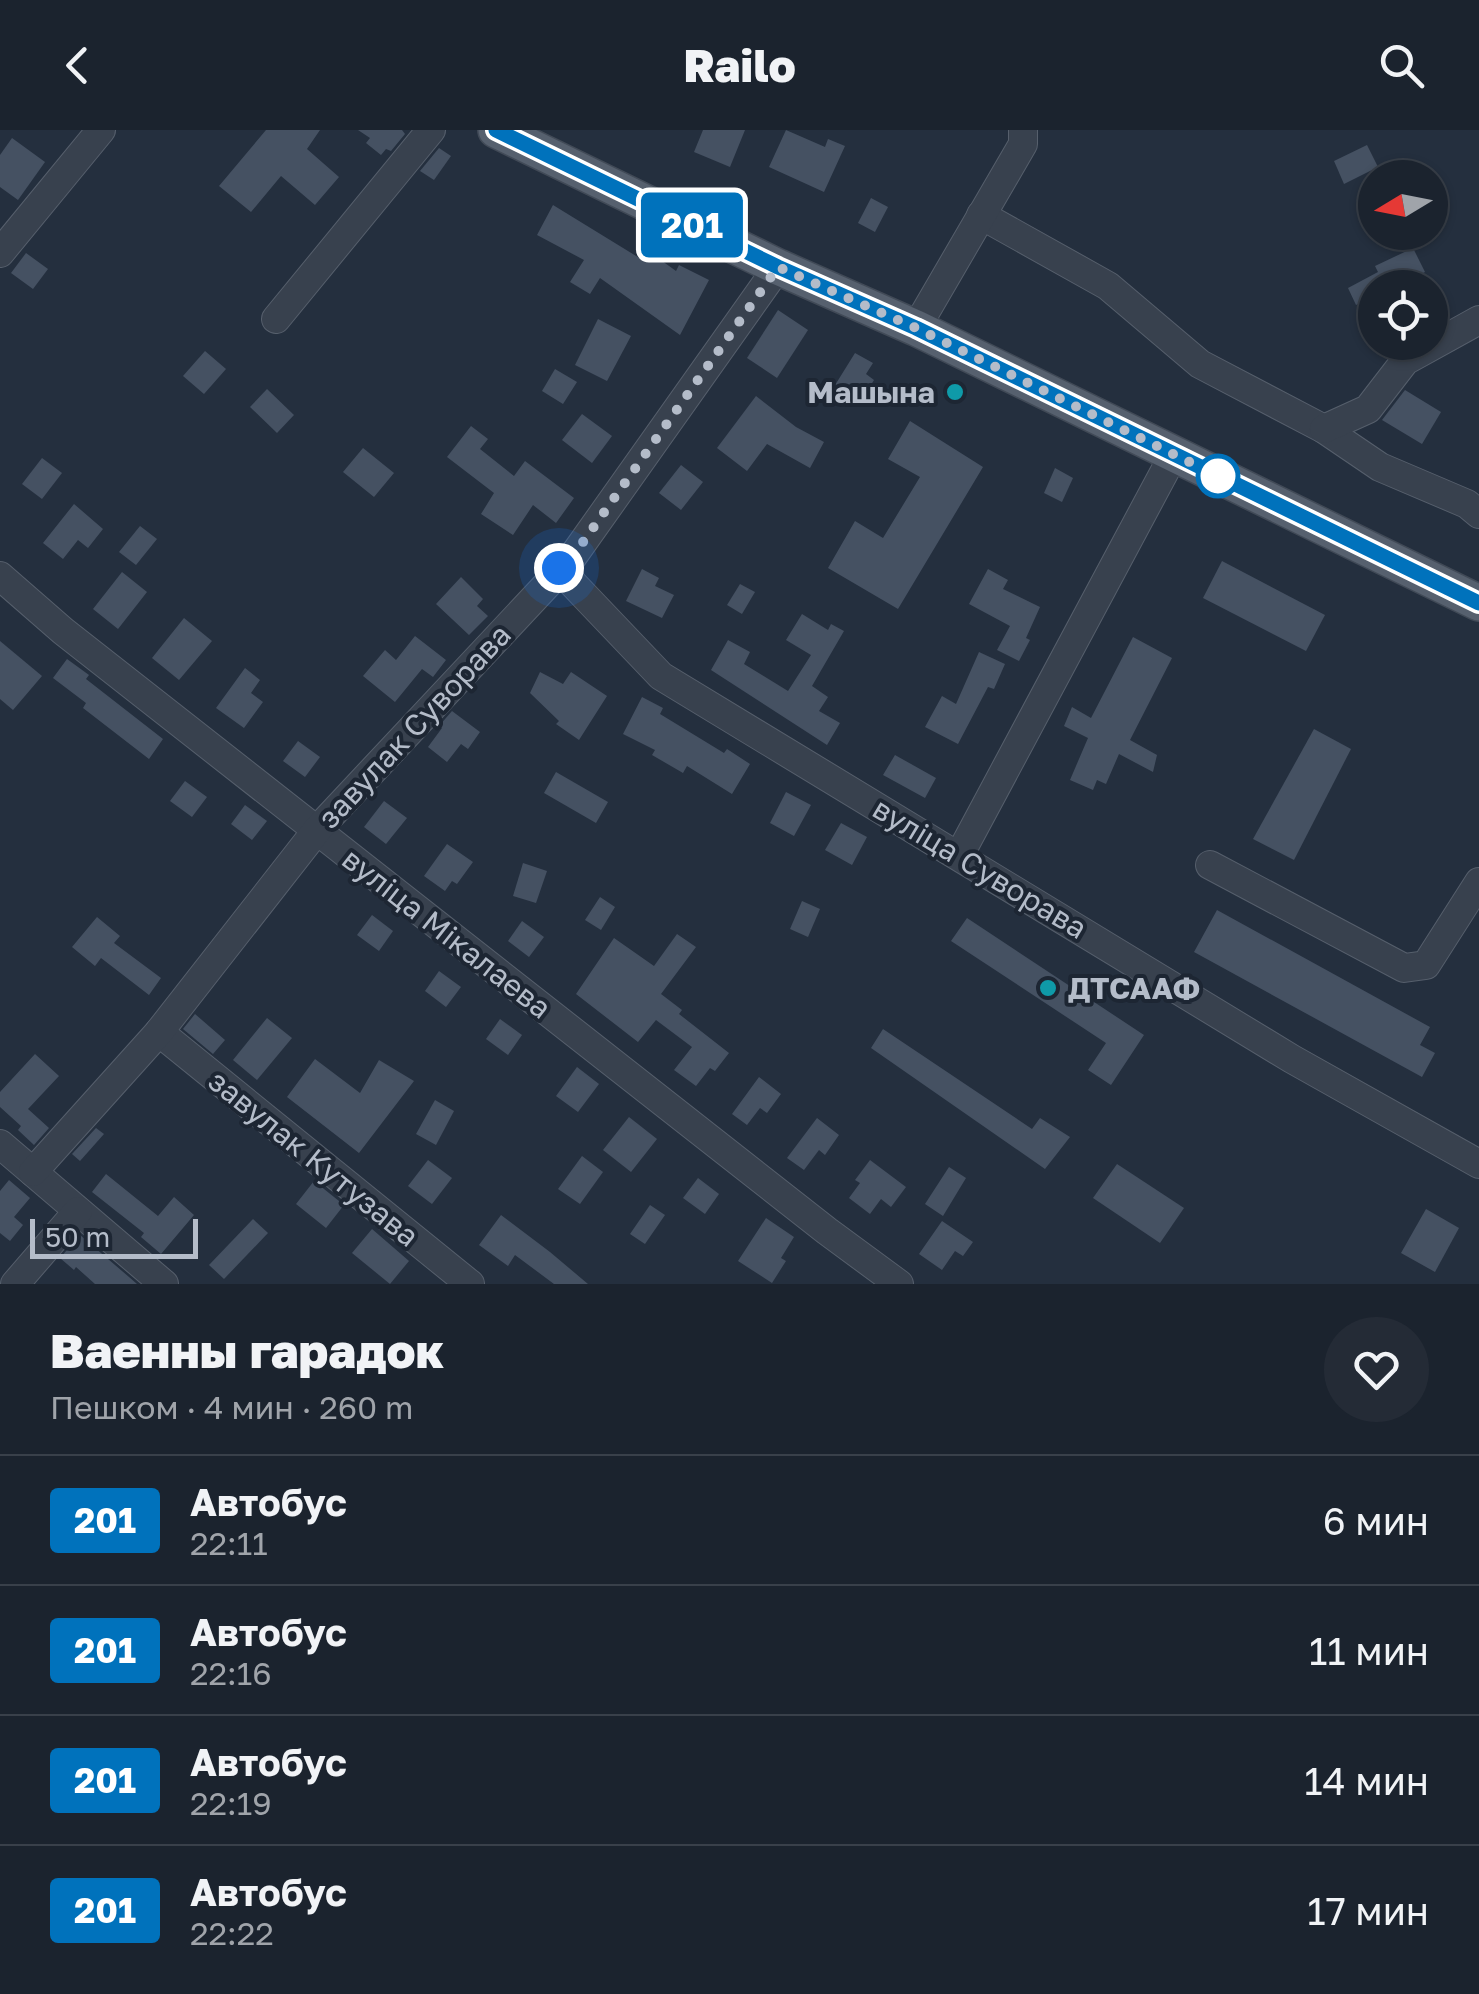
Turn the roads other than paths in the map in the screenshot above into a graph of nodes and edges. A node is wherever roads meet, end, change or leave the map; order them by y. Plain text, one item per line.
1 (101, 130) edge
2 (431, 130) edge
3 (496, 130) edge
4 (1024, 130) edge
5 (980, 215) junction
6 (0, 253) edge
7 (778, 267) junction
8 (276, 319) dead end
9 (1479, 320) edge
10 (916, 328) junction
11 (1324, 430) junction
12 (1174, 454) junction
13 (1479, 514) edge
14 (559, 568) junction
15 (0, 576) edge
16 (1479, 603) edge
17 (318, 830) junction
18 (960, 854) junction
19 (1210, 865) dead end
20 (1479, 882) edge
21 (159, 1032) junction
22 (0, 1144) edge
23 (1479, 1164) edge
24 (33, 1172) junction
25 (78, 1211) junction
26 (15, 1284) edge
27 (164, 1284) edge
28 (470, 1284) edge
29 (899, 1284) edge

1 - 6 street
2 - 8 street
3 - 7 main road
4 - 5 street
5 - 10 street
5 - 11 street
7 - 10 main road
7 - 14 street, завулак Суворава
9 - 11 street
10 - 12 main road
11 - 13 street
12 - 16 main road
12 - 18 street
14 - 17 street, завулак Суворава
14 - 18 street, вуліца Суворава
15 - 17 street, вуліца Мікалаева
17 - 21 street, завулак Суворава
17 - 29 street, вуліца Мікалаева
18 - 23 street, вуліца Суворава
19 - 20 street
21 - 24 street, завулак Суворава
21 - 28 street, завулак Кутузава
22 - 24 street
24 - 25 street
25 - 26 street
25 - 27 street

